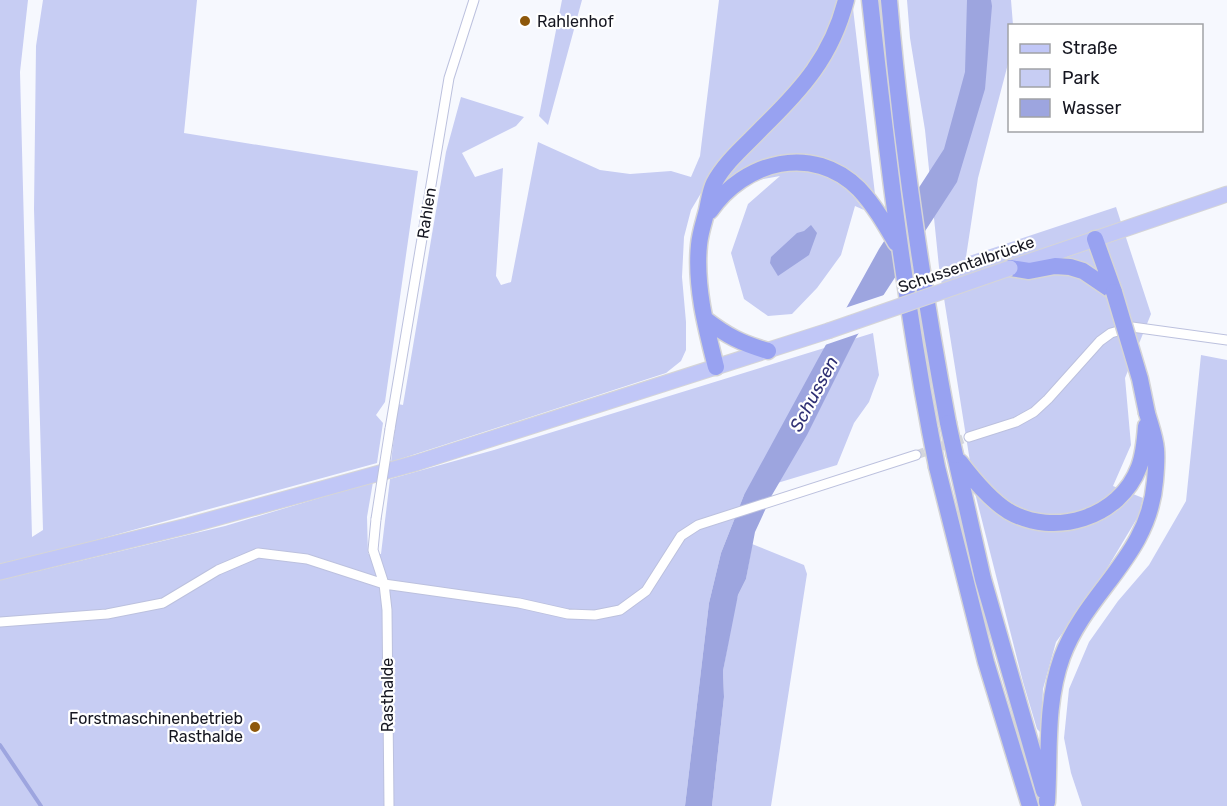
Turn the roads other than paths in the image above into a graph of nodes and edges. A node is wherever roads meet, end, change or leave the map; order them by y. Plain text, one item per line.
1 (474, 0) edge
2 (846, 0) edge
3 (870, 0) edge
4 (889, 0) edge
5 (1227, 194) edge
6 (705, 219) junction
7 (1095, 238) junction
8 (900, 250) junction
9 (1010, 268) junction
10 (1114, 292) junction
11 (705, 319) junction
12 (1227, 340) edge
13 (768, 351) junction
14 (716, 367) junction
15 (1147, 413) junction
16 (969, 437) tunnel mouth
17 (916, 455) tunnel mouth
18 (955, 455) junction
19 (376, 519) joint
20 (0, 572) edge
21 (384, 584) junction
22 (0, 622) edge
23 (1044, 777) junction
24 (1048, 804) edge
25 (389, 806) edge
26 (1030, 806) edge

1 - 19 street, Rahlen, bridge
2 - 6 highway
3 - 8 highway
4 - 18 highway, bridge
5 - 7 main road, Schussentalbrücke
6 - 8 highway
6 - 11 highway
7 - 9 main road, Schussentalbrücke
7 - 10 highway
8 - 26 highway, bridge
9 - 10 highway
9 - 13 main road, Schussentalbrücke, bridge
10 - 15 highway, bridge
11 - 13 highway
11 - 14 highway
12 - 16 street
13 - 14 main road, Schussentalbrücke
14 - 20 main road, Schussentalbrücke
15 - 18 highway
15 - 23 highway
17 - 21 street
18 - 23 highway
19 - 21 street, Rasthalde
21 - 22 street
21 - 25 street, Rasthalde
23 - 24 highway

